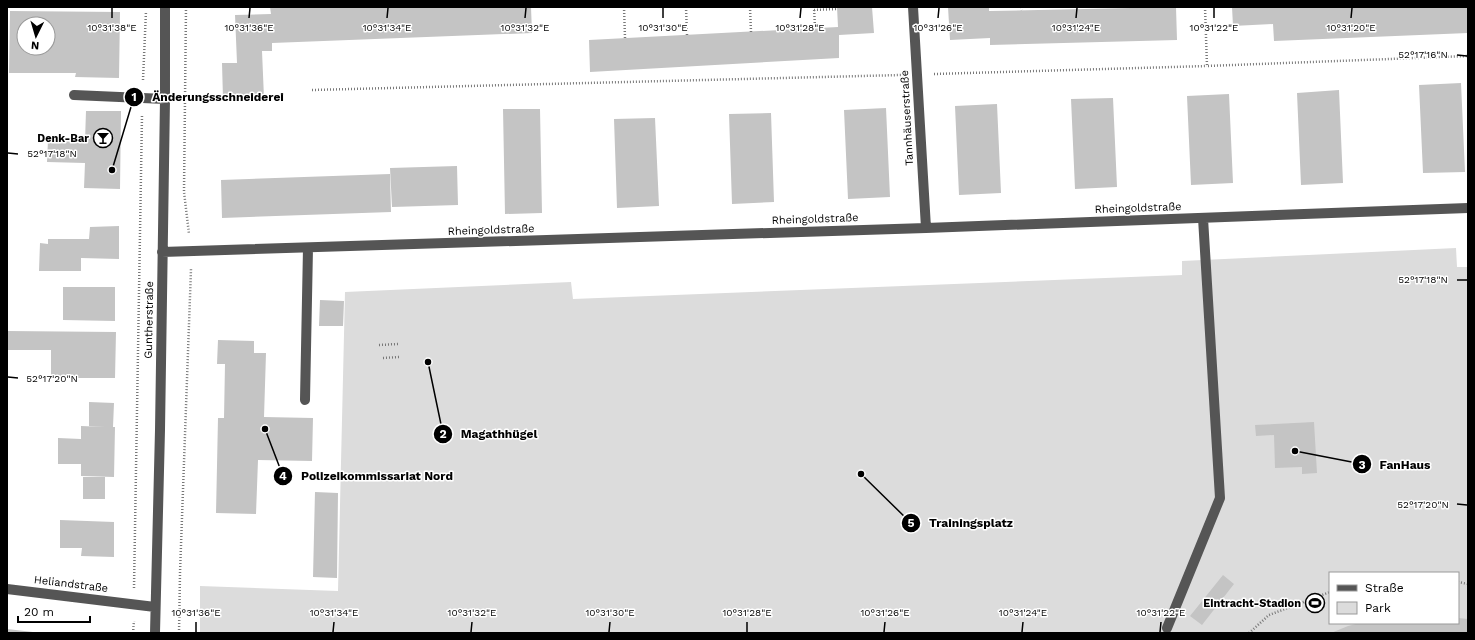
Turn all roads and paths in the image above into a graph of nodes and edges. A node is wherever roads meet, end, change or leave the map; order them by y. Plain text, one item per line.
1 (146, 7) edge
2 (164, 7) edge
3 (186, 7) edge
4 (624, 7) edge
5 (686, 7) edge
6 (750, 7) edge
7 (912, 7) edge
8 (1205, 7) edge
9 (837, 8) dead end
10 (814, 9) edge
11 (815, 28) dead end
12 (751, 32) dead end
13 (687, 35) dead end
14 (624, 38) dead end
15 (1468, 56) edge
16 (1207, 66) junction
17 (917, 75) junction
18 (312, 90) dead end
19 (74, 95) dead end
20 (142, 98) junction
21 (165, 98) junction
22 (1468, 208) edge
23 (1203, 218) junction
24 (926, 228) junction
25 (308, 248) junction
26 (162, 252) junction
27 (192, 252) junction
28 (398, 344) dead end
29 (379, 345) dead end
30 (399, 357) dead end
31 (383, 358) dead end
32 (304, 400) dead end
33 (7, 589) edge
34 (1329, 592) edge
35 (134, 604) junction
36 (155, 607) junction
37 (1167, 628) dead end
38 (133, 633) edge
39 (155, 633) edge
40 (179, 633) edge
41 (1249, 633) edge

1 - 20 path
2 - 21 street, Guntherstraße
3 - 27 path
4 - 14 path
5 - 13 path
6 - 12 path
7 - 17 street, Tannhäuserstraße
8 - 16 path
9 - 10 path
10 - 11 path
15 - 16 path
16 - 17 path
17 - 18 path
17 - 24 street, Tannhäuserstraße
19 - 20 street
20 - 21 street
20 - 35 path
21 - 26 street, Guntherstraße
22 - 23 street, Rheingoldstraße
23 - 24 street, Rheingoldstraße
23 - 37 street
24 - 25 street, Rheingoldstraße
25 - 27 street, Rheingoldstraße
25 - 32 street
26 - 27 street, Rheingoldstraße
26 - 36 street, Guntherstraße
27 - 40 path
28 - 29 path
30 - 31 path
33 - 35 street, Heliandstraße
34 - 41 path
35 - 36 street, Heliandstraße
35 - 38 path
36 - 39 street, Guntherstraße

